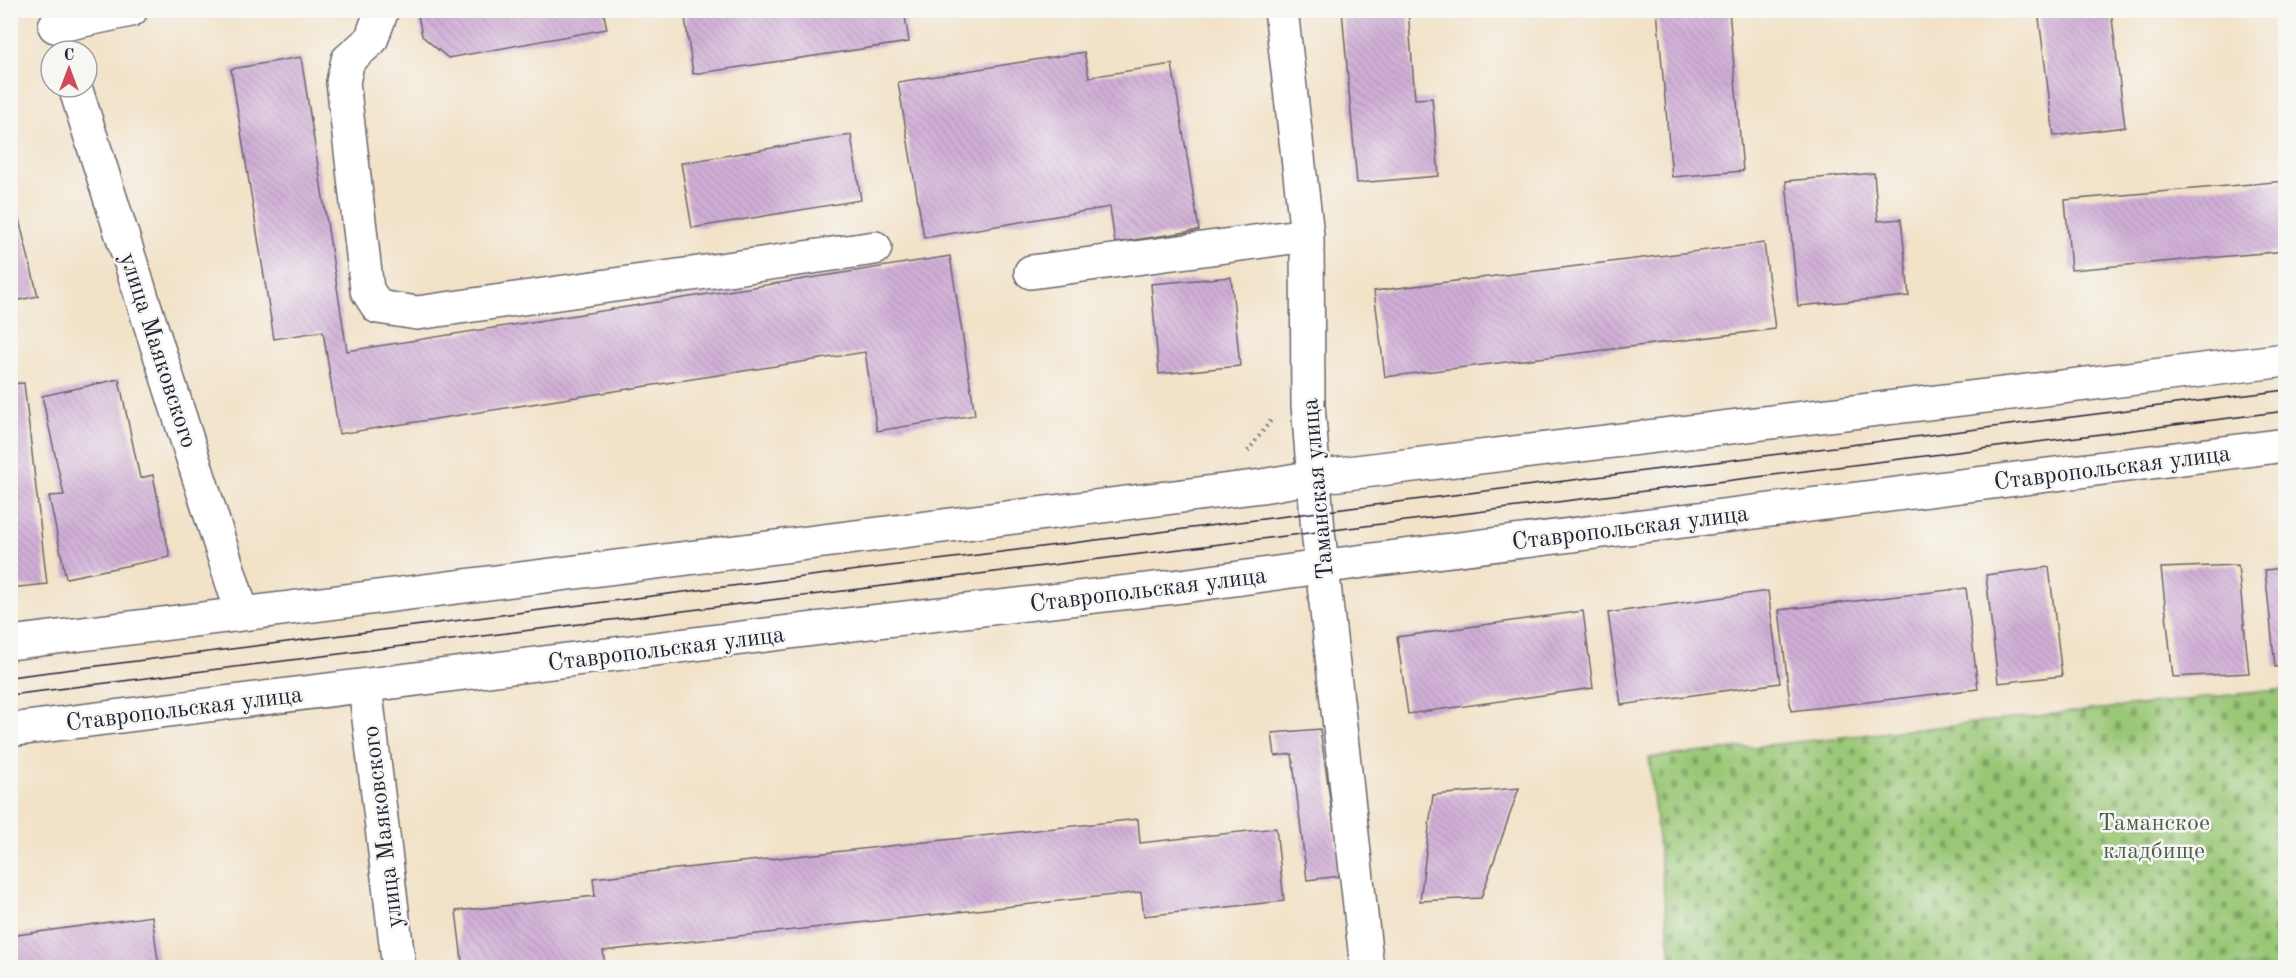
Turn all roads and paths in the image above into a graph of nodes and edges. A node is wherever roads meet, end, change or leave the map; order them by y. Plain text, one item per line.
1 (131, 10) edge
2 (382, 10) edge
3 (1281, 10) edge
4 (56, 29) edge
5 (79, 99) edge
6 (1307, 235) junction
7 (875, 248) dead end
8 (1031, 272) dead end
9 (2286, 360) edge
10 (1275, 414) dead end
11 (2286, 445) edge
12 (1244, 457) dead end
13 (1314, 477) junction
14 (1322, 566) junction
15 (242, 613) junction
16 (10, 643) edge
17 (365, 686) junction
18 (10, 730) edge
19 (399, 968) edge
20 (1367, 968) edge

1 - 4 main road
2 - 7 main road
3 - 6 main road, Таманская улица
5 - 15 main road, улица Маяковского
6 - 8 main road
6 - 13 main road, Таманская улица
9 - 13 main road
10 - 12 path
11 - 14 main road, Ставропольская улица
13 - 14 main road, Таманская улица
13 - 15 main road
14 - 17 main road, Ставропольская улица
14 - 20 main road, Таманская улица
15 - 16 main road
17 - 18 main road, Ставропольская улица
17 - 19 main road, улица Маяковского

